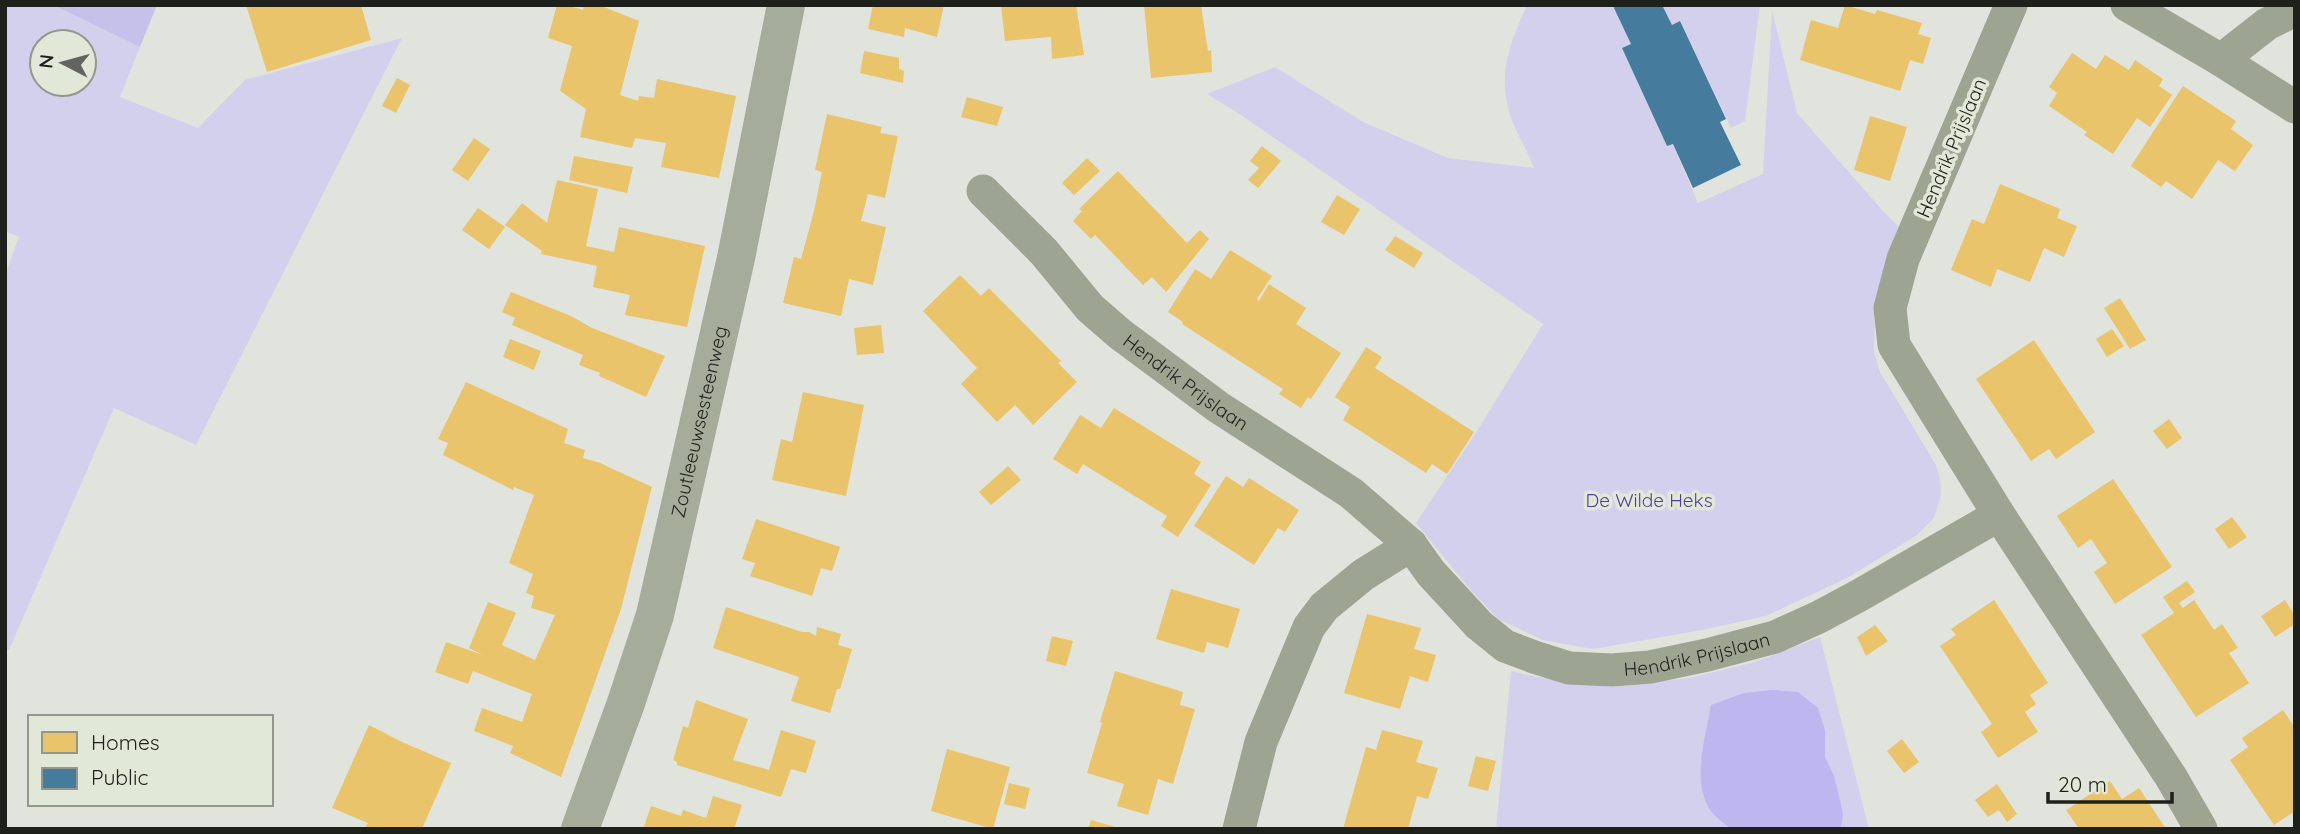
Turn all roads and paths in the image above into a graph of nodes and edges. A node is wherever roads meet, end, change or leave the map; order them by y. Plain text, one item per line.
1 (786, 5) edge
2 (2011, 5) edge
3 (2127, 5) edge
4 (2295, 10) edge
5 (2221, 60) junction
6 (2295, 107) edge
7 (983, 191) dead end
8 (1998, 515) junction
9 (1411, 545) junction
10 (580, 829) edge
11 (1239, 829) edge
12 (2201, 829) edge

1 - 10 street, Zoutleeuwsesteenweg
2 - 8 street, Hendrik Prijslaan
3 - 5 street
4 - 5 street
5 - 6 street
7 - 9 street, Hendrik Prijslaan
8 - 9 street, Hendrik Prijslaan
8 - 12 street, Hendrik Prijslaan
9 - 11 street

